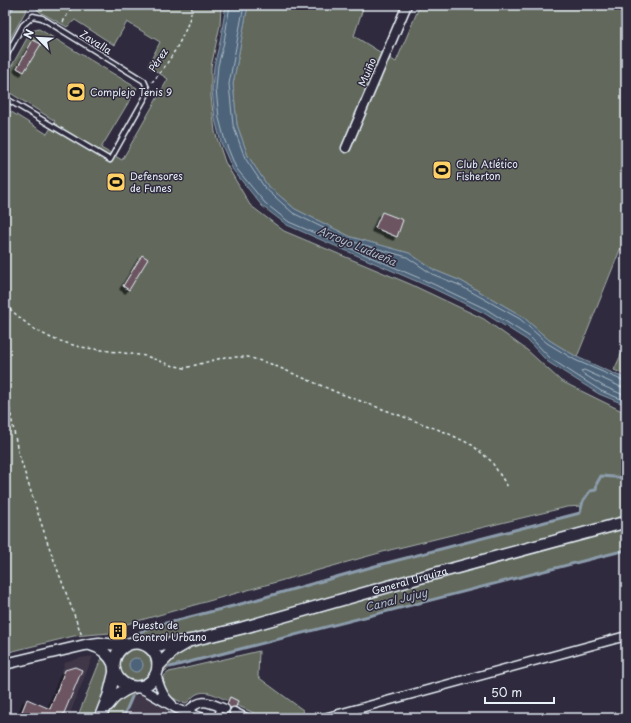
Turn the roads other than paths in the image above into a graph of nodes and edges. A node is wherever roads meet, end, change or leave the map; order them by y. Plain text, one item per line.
1 (407, 5) edge
2 (5, 58) edge
3 (5, 98) edge
4 (346, 148) dead end
5 (626, 522) edge
6 (626, 636) edge
7 (193, 640) junction
8 (131, 643) junction
9 (144, 644) junction
10 (87, 645) junction
11 (5, 664) edge
12 (114, 668) junction
13 (157, 669) junction
14 (134, 687) junction
15 (223, 708) joint
16 (177, 709) junction
17 (234, 712) dead end
18 (186, 715) edge
19 (100, 718) edge
20 (203, 718) edge
21 (216, 718) edge
22 (245, 718) edge
23 (324, 718) edge

1 - 4 street, Muiño
2 - 3 lane, Zavalla
5 - 7 main road, General Urquiza
6 - 23 street
7 - 9 main road, General Urquiza
7 - 13 main road, General Urquiza
8 - 9 main road
8 - 10 street
8 - 12 main road
9 - 13 main road
10 - 11 street
10 - 12 street
12 - 14 main road
12 - 19 main road
13 - 14 main road
13 - 16 street
14 - 16 street
14 - 19 main road
15 - 18 street
15 - 21 lane
16 - 18 street
17 - 22 street
18 - 20 street

